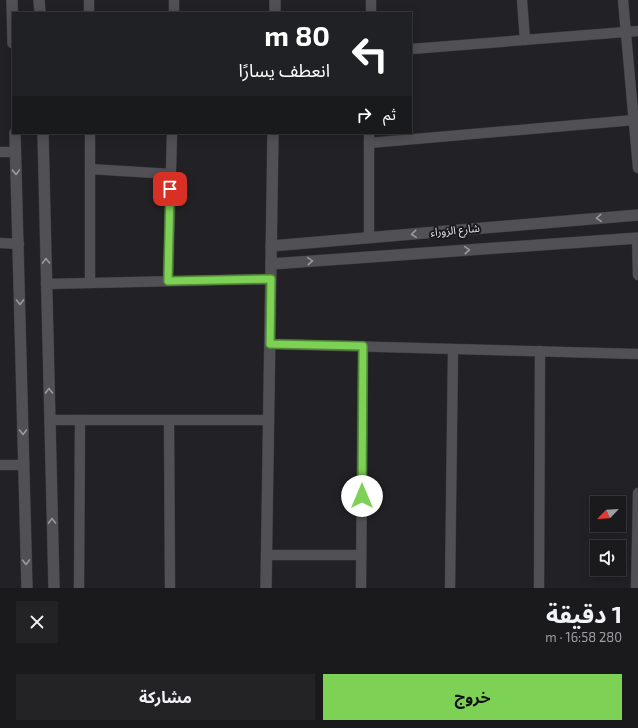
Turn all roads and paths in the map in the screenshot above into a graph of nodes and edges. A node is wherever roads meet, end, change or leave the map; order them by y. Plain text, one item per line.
1 (12, 0) edge
2 (39, 0) edge
3 (89, 0) edge
4 (174, 0) edge
5 (275, 0) edge
6 (371, 0) edge
7 (522, 0) edge
8 (623, 0) edge
9 (12, 12) edge
10 (40, 12) edge
11 (89, 12) edge
12 (174, 12) edge
13 (275, 12) edge
14 (370, 12) edge
15 (638, 31) edge
16 (626, 32) junction
17 (525, 40) junction
18 (412, 49) edge
19 (634, 120) junction
20 (14, 134) edge
21 (43, 134) edge
22 (90, 134) edge
23 (172, 134) edge
24 (273, 134) edge
25 (369, 138) edge
26 (0, 152) edge
27 (15, 152) junction
28 (638, 168) edge
29 (90, 169) junction
30 (171, 174) junction
31 (638, 215) edge
32 (369, 237) junction
33 (637, 238) edge
34 (0, 243) edge
35 (19, 244) junction
36 (271, 246) junction
37 (271, 264) junction
38 (638, 275) edge
39 (271, 279) junction
40 (168, 281) junction
41 (90, 283) junction
42 (46, 284) junction
43 (270, 344) junction
44 (363, 346) junction
45 (453, 349) junction
46 (540, 351) junction
47 (638, 354) edge
48 (50, 420) junction
49 (80, 420) junction
50 (268, 420) junction
51 (169, 421) junction
52 (0, 465) edge
53 (24, 465) junction
54 (638, 493) edge
55 (266, 555) junction
56 (362, 555) junction
57 (27, 588) edge
58 (54, 588) edge
59 (79, 588) edge
60 (170, 588) edge
61 (266, 588) edge
62 (361, 588) edge
63 (450, 588) edge
64 (539, 588) edge
65 (636, 588) edge

1 - 9 street
2 - 10 street
3 - 11 street
4 - 12 street
5 - 13 street
6 - 14 street
7 - 17 street
8 - 16 street
15 - 16 street
16 - 17 street
16 - 19 street
17 - 18 street
19 - 25 street
19 - 28 street
20 - 27 street
42 -> 21 street
22 - 29 street
23 - 30 street
24 - 36 street
25 - 32 street
26 - 27 street
27 -> 35 street
29 - 30 street
29 - 41 street
30 - 40 street
31 -> 32 street, شارع الزوراء
32 - 36 street, شارع الزوراء
37 -> 33 street, شارع الزوراء
33 - 38 street
34 - 35 street
35 -> 53 street
36 - 37 street
37 - 39 street
39 - 40 street
39 - 43 street
40 - 41 street
41 - 42 street
48 -> 42 street
43 - 44 street
43 - 50 street
44 - 45 street
44 - 56 street
45 - 46 street
45 - 63 street
46 - 47 street
46 - 64 street
48 - 49 street
58 -> 48 street
49 - 51 street
49 - 59 street
50 - 51 street
50 - 55 street
51 - 60 street
52 - 53 street
53 -> 57 street
54 - 65 street
55 - 56 street
55 - 61 street
56 - 62 street

